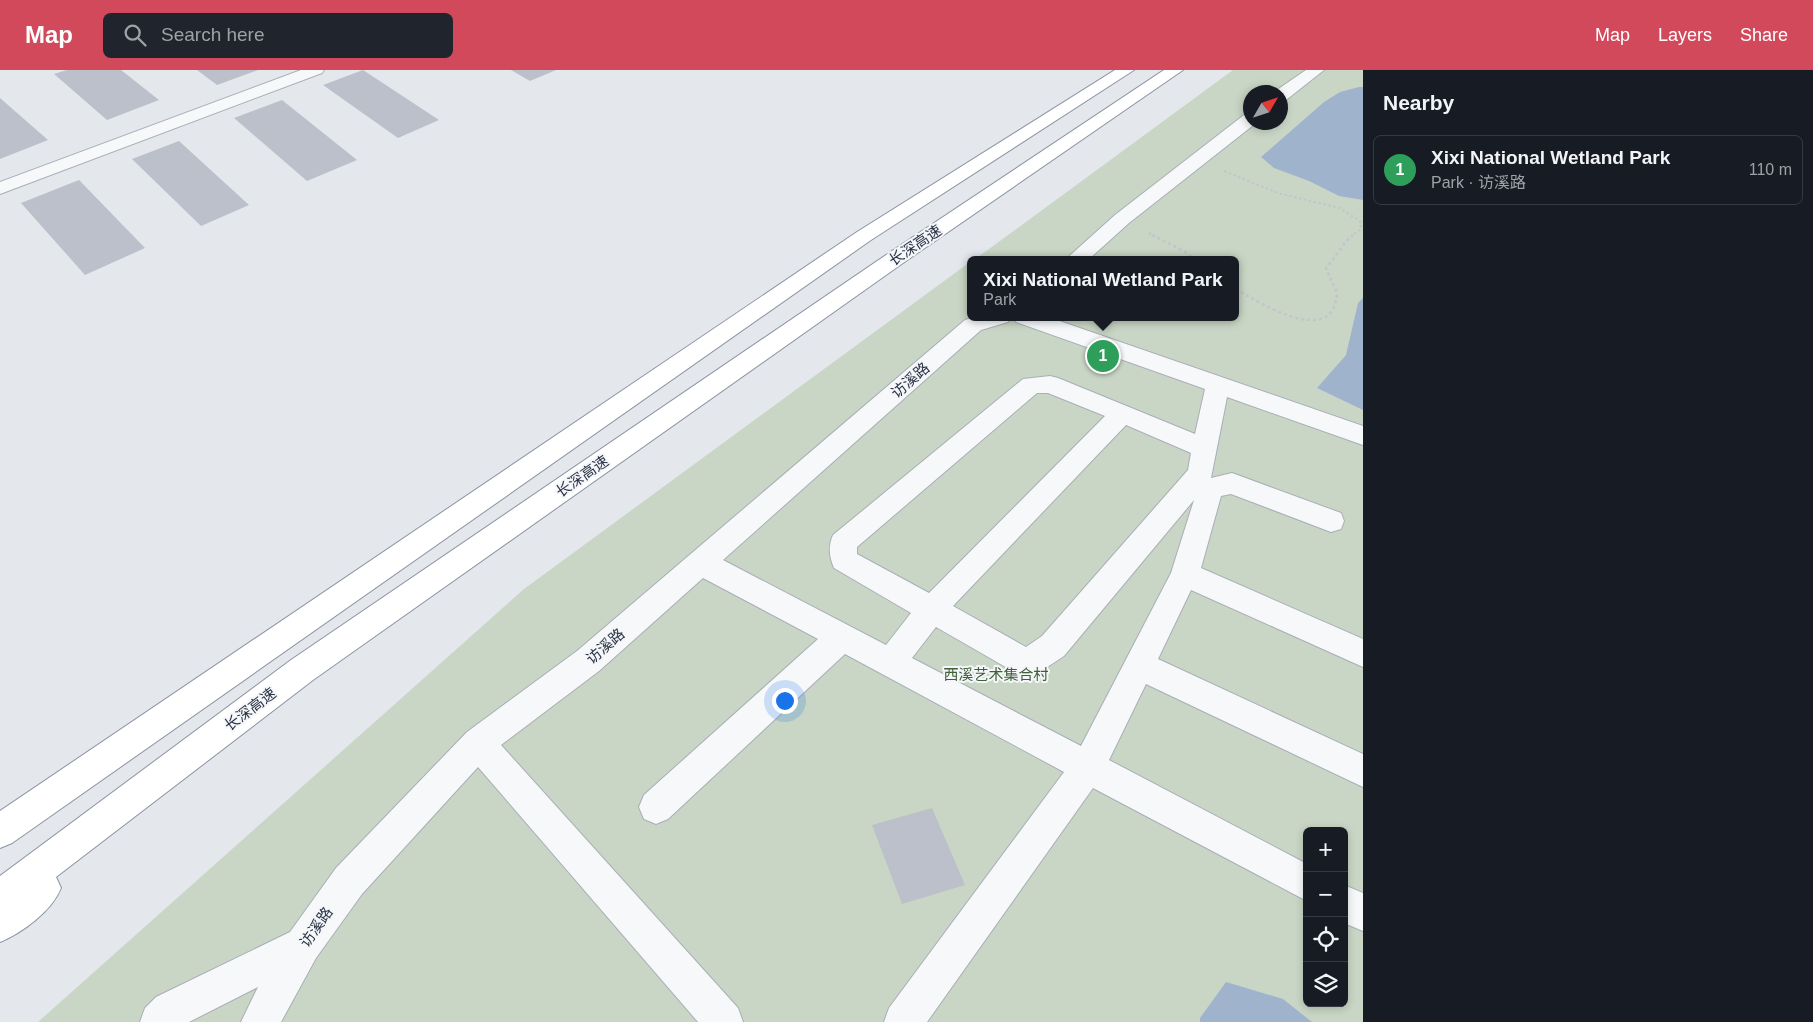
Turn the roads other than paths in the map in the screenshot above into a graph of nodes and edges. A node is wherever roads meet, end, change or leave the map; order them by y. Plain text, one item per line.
1 (316, 70) edge
2 (1126, 70) edge
3 (1175, 70) edge
4 (1312, 73) edge
5 (1288, 90) edge
6 (1243, 124) edge
7 (0, 188) edge
8 (1080, 256) edge
9 (986, 321) edge
10 (1035, 321) edge
11 (1217, 386) junction
12 (1122, 414) junction
13 (1363, 436) edge
14 (1205, 448) junction
15 (1331, 521) dead end
16 (700, 562) junction
17 (1185, 574) junction
18 (931, 610) junction
19 (842, 637) junction
20 (1363, 653) edge
21 (890, 662) junction
22 (1140, 666) junction
23 (302, 670) junction
24 (478, 743) junction
25 (1088, 767) junction
26 (1363, 771) edge
27 (656, 807) dead end
28 (0, 831) edge
29 (1303, 881) edge
30 (0, 898) edge
31 (1348, 905) edge
32 (1363, 913) edge
33 (0, 924) edge
34 (302, 945) junction
35 (159, 1022) edge
36 (260, 1022) edge
37 (724, 1022) edge
38 (903, 1022) edge

1 - 7 street
2 - 28 highway
3 - 23 highway, 长深高速
4 - 5 street
6 - 8 street
9 - 16 street, 访溪路
10 - 11 street
11 - 13 street
11 - 14 street
12 - 14 street
12 - 18 street
12 - 18 street
14 - 18 street
15 - 17 street
16 - 19 street
16 - 24 street, 访溪路
17 - 20 street
17 - 22 street
18 - 21 street
19 - 21 street
19 - 27 street
21 - 25 street
22 - 25 street
22 - 26 street
23 - 30 highway, 长深高速
23 - 33 highway
24 - 34 street, 访溪路
24 - 37 street
25 - 29 street
25 - 38 street
31 - 32 street
34 - 35 street
34 - 36 street, 访溪路

